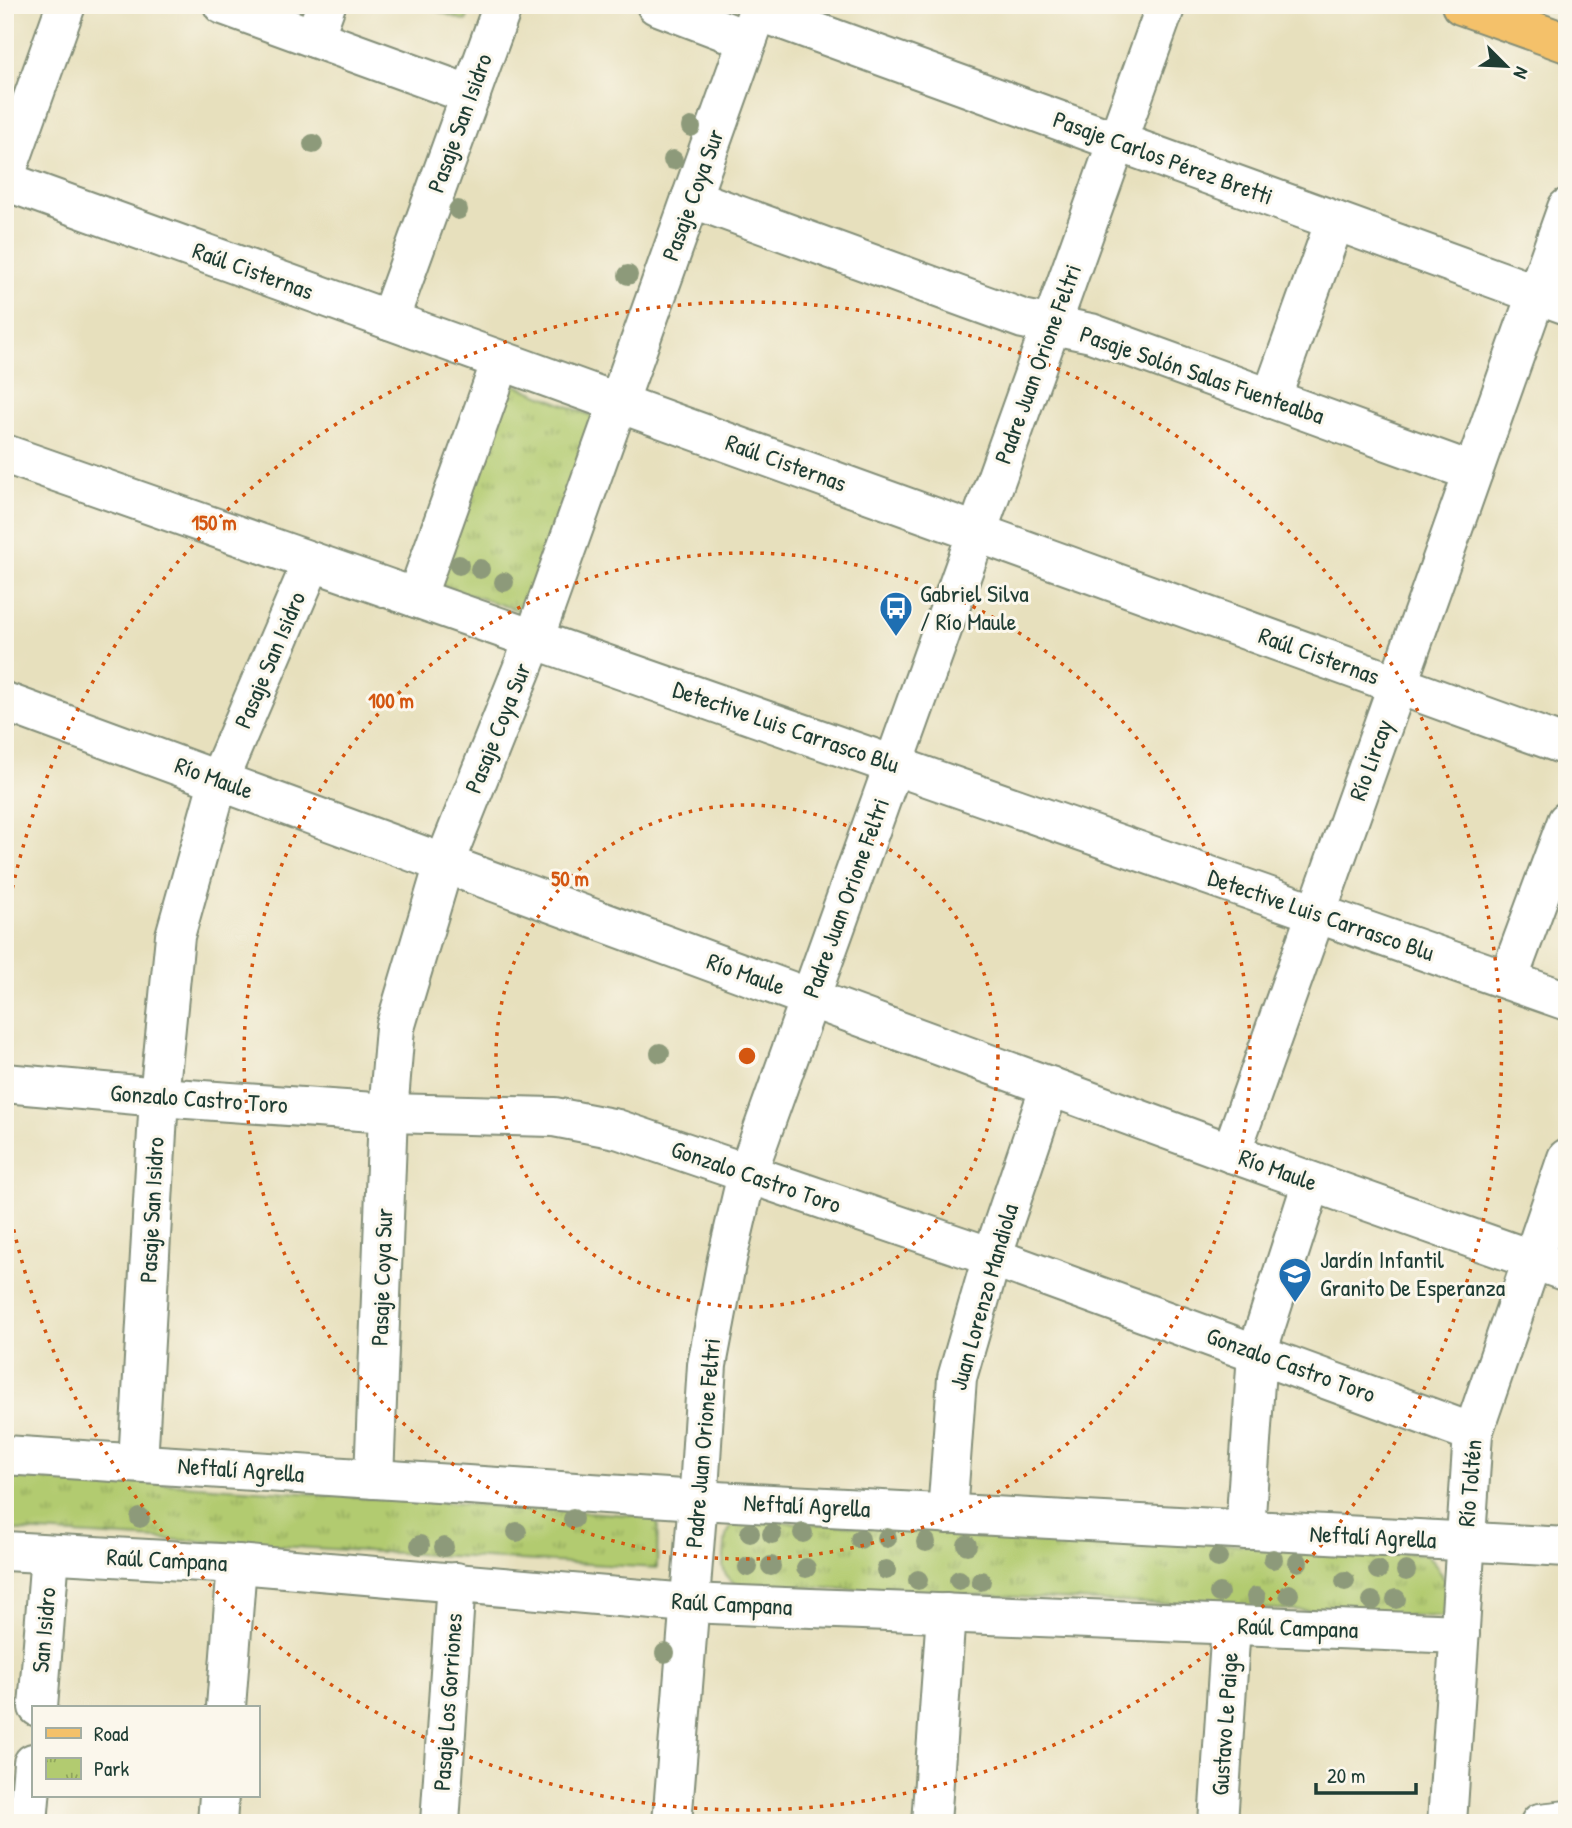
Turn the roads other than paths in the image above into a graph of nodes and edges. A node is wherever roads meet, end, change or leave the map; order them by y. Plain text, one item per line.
1 (66, 5) edge
2 (223, 5) edge
3 (503, 5) edge
4 (656, 5) edge
5 (1166, 5) edge
6 (1461, 5) edge
7 (756, 19) edge
8 (320, 22) edge
9 (1567, 43) edge
10 (471, 95) junction
11 (1118, 141) junction
12 (5, 176) edge
13 (5, 181) edge
14 (691, 198) junction
15 (1567, 208) edge
16 (1335, 221) junction
17 (1551, 299) edge
18 (389, 320) junction
19 (1052, 324) junction
20 (501, 360) junction
21 (1271, 399) junction
22 (619, 403) junction
23 (5, 454) edge
24 (1473, 472) junction
25 (977, 533) junction
26 (312, 562) junction
27 (415, 598) junction
28 (534, 639) junction
29 (1398, 685) junction
30 (5, 702) edge
31 (1567, 746) edge
32 (894, 765) junction
33 (219, 779) junction
34 (1567, 821) edge
35 (444, 864) junction
36 (1317, 914) junction
37 (1508, 980) junction
38 (810, 998) junction
39 (1567, 1001) edge
40 (5, 1083) edge
41 (1050, 1086) junction
42 (159, 1097) junction
43 (388, 1113) junction
44 (1231, 1153) junction
45 (1567, 1158) edge
46 (747, 1174) junction
47 (1312, 1182) junction
48 (992, 1257) junction
49 (1531, 1260) junction
50 (1567, 1272) edge
51 (1257, 1353) junction
52 (1473, 1433) junction
53 (5, 1454) edge
54 (138, 1463) junction
55 (374, 1479) junction
56 (698, 1500) junction
57 (947, 1514) junction
58 (1245, 1530) junction
59 (1466, 1542) junction
60 (1567, 1547) edge
61 (5, 1551) edge
62 (50, 1554) junction
63 (237, 1564) junction
64 (456, 1582) junction
65 (688, 1602) junction
66 (946, 1613) junction
67 (1231, 1625) junction
68 (1460, 1634) junction
69 (38, 1706) edge
70 (226, 1706) edge
71 (32, 1775) edge
72 (219, 1797) edge
73 (1567, 1820) edge
74 (28, 1823) edge
75 (217, 1823) edge
76 (440, 1823) edge
77 (672, 1823) edge
78 (931, 1823) edge
79 (1218, 1823) edge
80 (1447, 1823) edge
81 (1541, 1823) edge

1 - 12 street
2 - 8 street
3 - 10 street, Pasaje San Isidro
4 - 7 street, Pasaje Carlos Pérez Bretti
5 - 11 street, Padre Juan Orione Feltri
6 - 9 main road
7 - 11 street, Pasaje Carlos Pérez Bretti
7 - 14 street, Pasaje Coya Sur
8 - 10 street
10 - 18 street, Pasaje San Isidro
11 - 16 street, Pasaje Carlos Pérez Bretti
11 - 19 street, Padre Juan Orione Feltri
13 - 18 street, Raúl Cisternas
14 - 19 street, Pasaje Solón Salas Fuentealba
14 - 22 street, Pasaje Coya Sur
15 - 17 street, Río Lircay
16 - 17 street, Pasaje Carlos Pérez Bretti
16 - 21 street
17 - 24 street, Río Lircay
18 - 20 street, Raúl Cisternas
19 - 21 street, Pasaje Solón Salas Fuentealba
19 - 25 street, Padre Juan Orione Feltri
20 - 22 street, Raúl Cisternas
20 - 27 street
21 - 24 street, Pasaje Solón Salas Fuentealba
22 - 25 street, Raúl Cisternas
22 - 28 street, Pasaje Coya Sur
23 - 26 street, Detective Luis Carrasco Blu
24 - 29 street, Río Lircay
25 - 29 street, Raúl Cisternas
25 - 32 street, Padre Juan Orione Feltri
26 - 27 street, Detective Luis Carrasco Blu
26 - 33 street, Pasaje San Isidro
27 - 28 street, Detective Luis Carrasco Blu
28 - 32 street, Detective Luis Carrasco Blu
28 - 35 street, Pasaje Coya Sur
29 - 31 street, Raúl Cisternas
29 - 36 street, Río Lircay
30 - 33 street, Río Maule
32 - 36 street, Detective Luis Carrasco Blu
32 - 38 street, Padre Juan Orione Feltri
33 - 35 street, Río Maule
33 - 42 street, Pasaje San Isidro
34 - 37 street
35 - 38 street, Río Maule
35 - 43 street, Pasaje Coya Sur
36 - 37 street, Detective Luis Carrasco Blu
36 - 44 street, Río Lircay
37 - 39 street, Detective Luis Carrasco Blu
38 - 41 street, Río Maule
38 - 46 street, Padre Juan Orione Feltri
40 - 42 street, Gonzalo Castro Toro
41 - 44 street, Río Maule
41 - 48 street, Juan Lorenzo Mandiola
42 - 43 street, Gonzalo Castro Toro
42 - 54 street, Pasaje San Isidro
43 - 46 street, Gonzalo Castro Toro
43 - 55 street, Pasaje Coya Sur
44 - 47 street, Río Maule
45 - 49 street, Río Toltén
46 - 48 street, Gonzalo Castro Toro
46 - 56 street, Padre Juan Orione Feltri
47 - 49 street, Río Maule
47 - 51 street
48 - 51 street, Gonzalo Castro Toro
48 - 57 street, Juan Lorenzo Mandiola
49 - 50 street, Río Maule
49 - 52 street, Río Toltén
51 - 52 street, Gonzalo Castro Toro
51 - 58 street
52 - 59 street, Río Toltén
53 - 54 street, Neftalí Agrella
54 - 55 street, Neftalí Agrella
55 - 56 street, Neftalí Agrella
56 - 57 street, Neftalí Agrella
56 - 65 street, Padre Juan Orione Feltri
57 - 58 street, Neftalí Agrella
58 - 59 street, Neftalí Agrella
59 - 60 street, Neftalí Agrella
59 - 68 street, Río Toltén
61 - 62 street, Raúl Campana
62 - 63 street, Raúl Campana
62 - 69 street, San Isidro
63 - 64 street, Raúl Campana
63 - 70 street
64 - 65 street, Raúl Campana
64 - 76 street, Pasaje Los Gorriones
65 - 66 street, Raúl Campana
65 - 77 street, Padre Juan Orione Feltri
66 - 67 street, Raúl Campana
66 - 78 street
67 - 68 street, Raúl Campana
67 - 79 street, Gustavo Le Paige
68 - 80 street, Río Toltén
71 - 74 street
72 - 75 street
73 - 81 street

